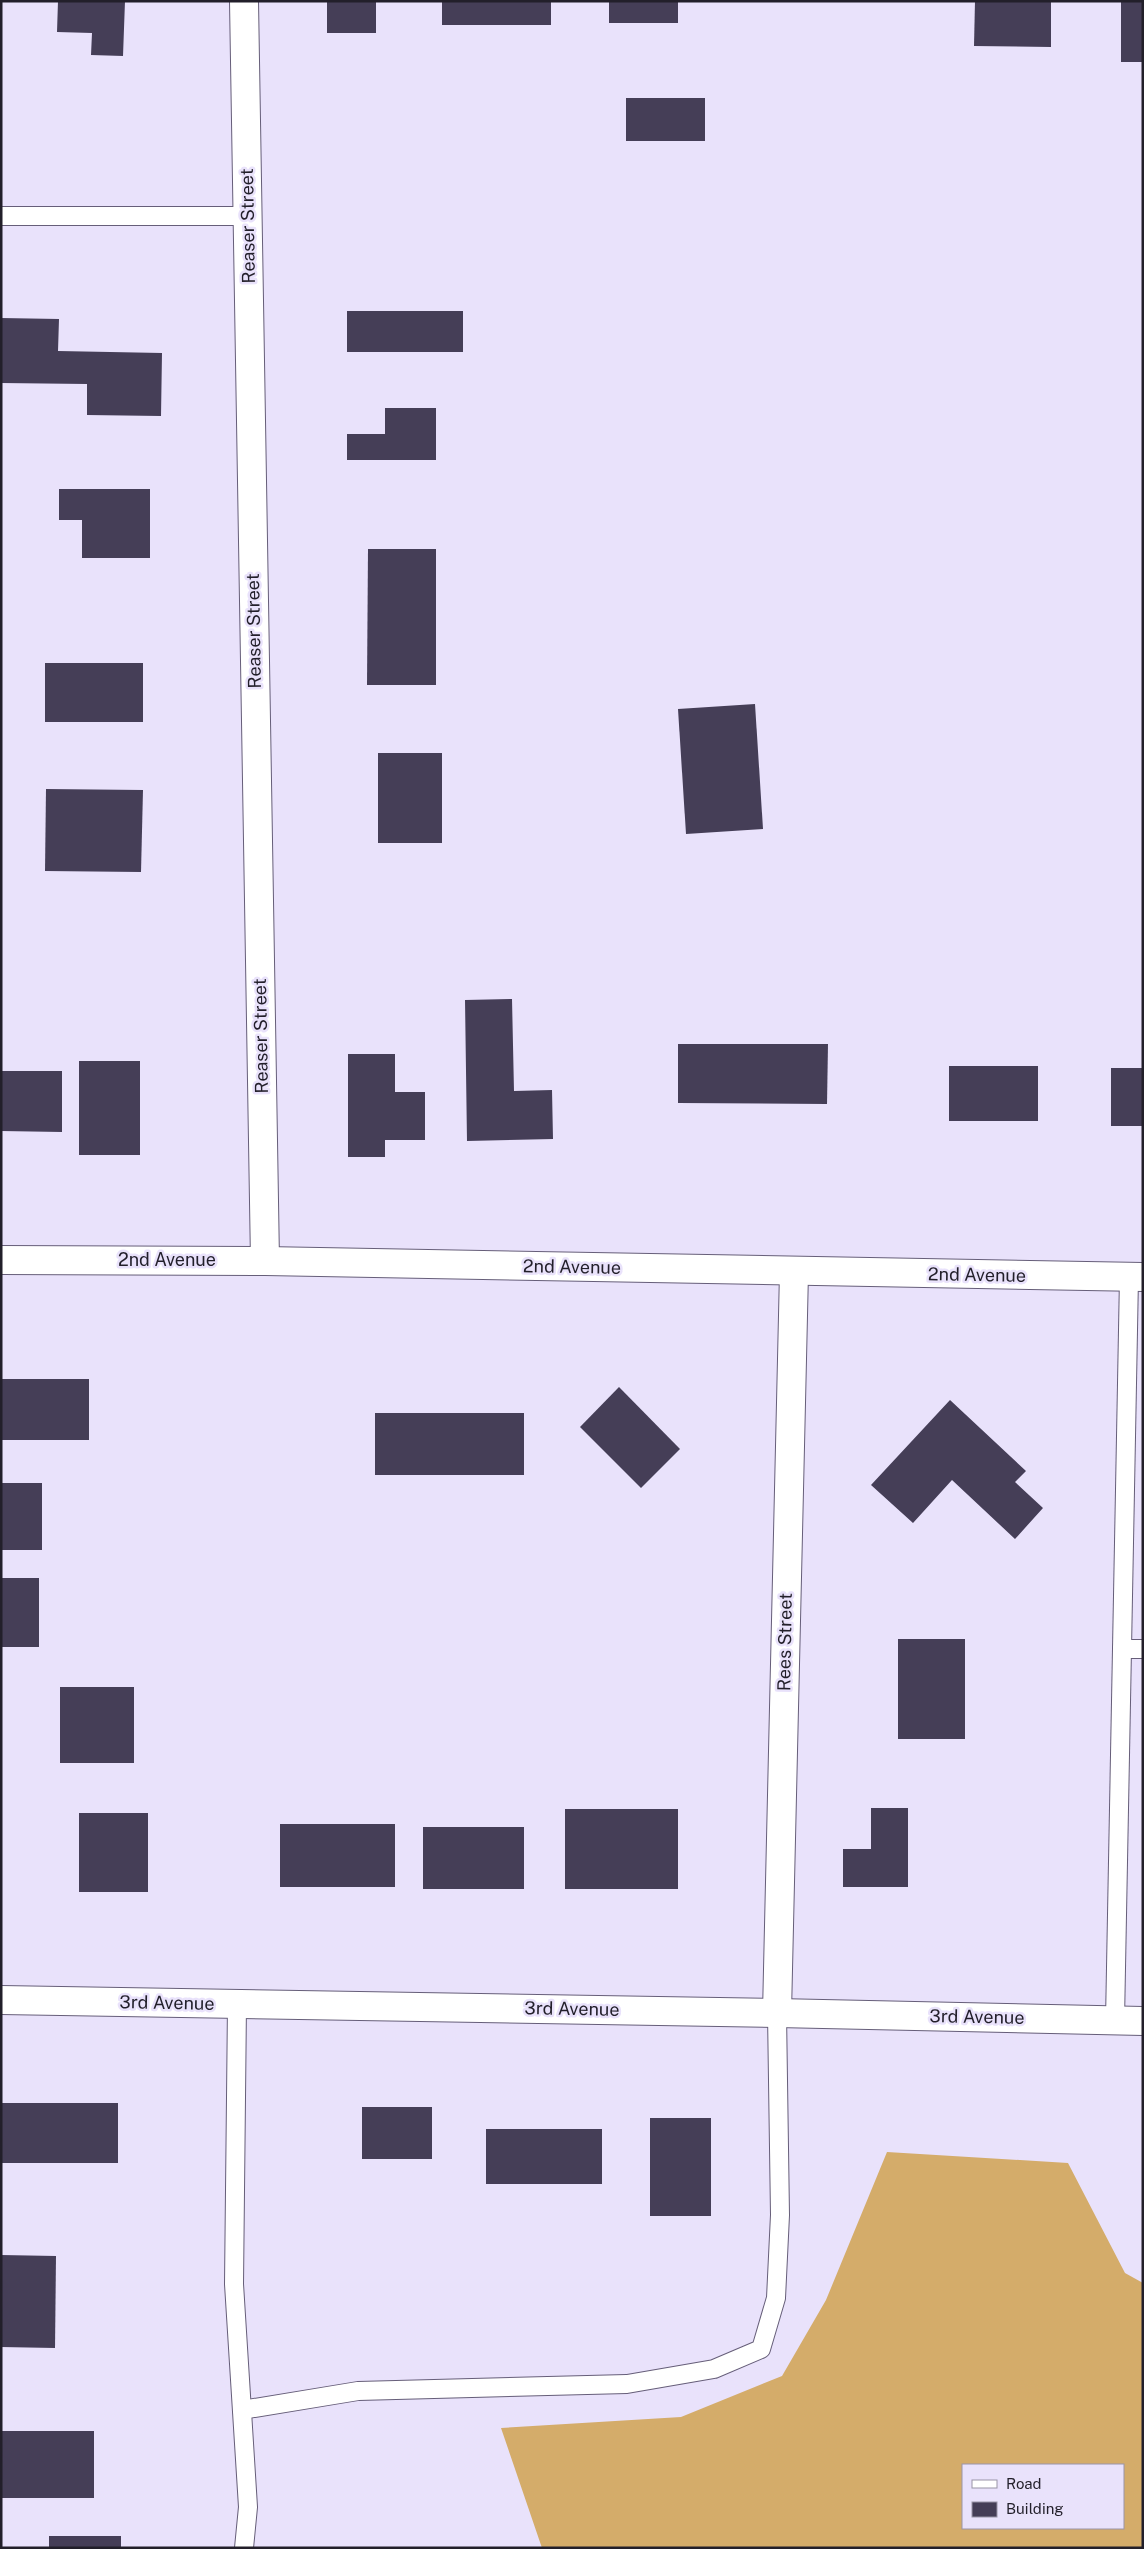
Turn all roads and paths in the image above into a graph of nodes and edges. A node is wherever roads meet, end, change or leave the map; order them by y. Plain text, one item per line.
1 (244, 1) edge
2 (1, 216) edge
3 (248, 216) junction
4 (1, 1260) edge
5 (264, 1261) junction
6 (794, 1272) junction
7 (1136, 1277) edge
8 (1143, 1649) edge
9 (1122, 1650) junction
10 (1, 2000) edge
11 (237, 2004) junction
12 (777, 2013) junction
13 (1115, 2021) junction
14 (1143, 2021) edge
15 (242, 2410) junction
16 (244, 2548) edge

1 - 3 street, Reaser Street
2 - 3 lane
3 - 5 street, Reaser Street
4 - 5 street, 2nd Avenue
5 - 6 street, 2nd Avenue
6 - 7 street, 2nd Avenue
6 - 12 street, Rees Street
7 - 9 lane
8 - 9 lane
9 - 13 lane
10 - 11 street, 3rd Avenue
11 - 12 street, 3rd Avenue
11 - 15 lane
12 - 13 street, 3rd Avenue
12 - 15 lane
13 - 14 street, 3rd Avenue
15 - 16 lane

